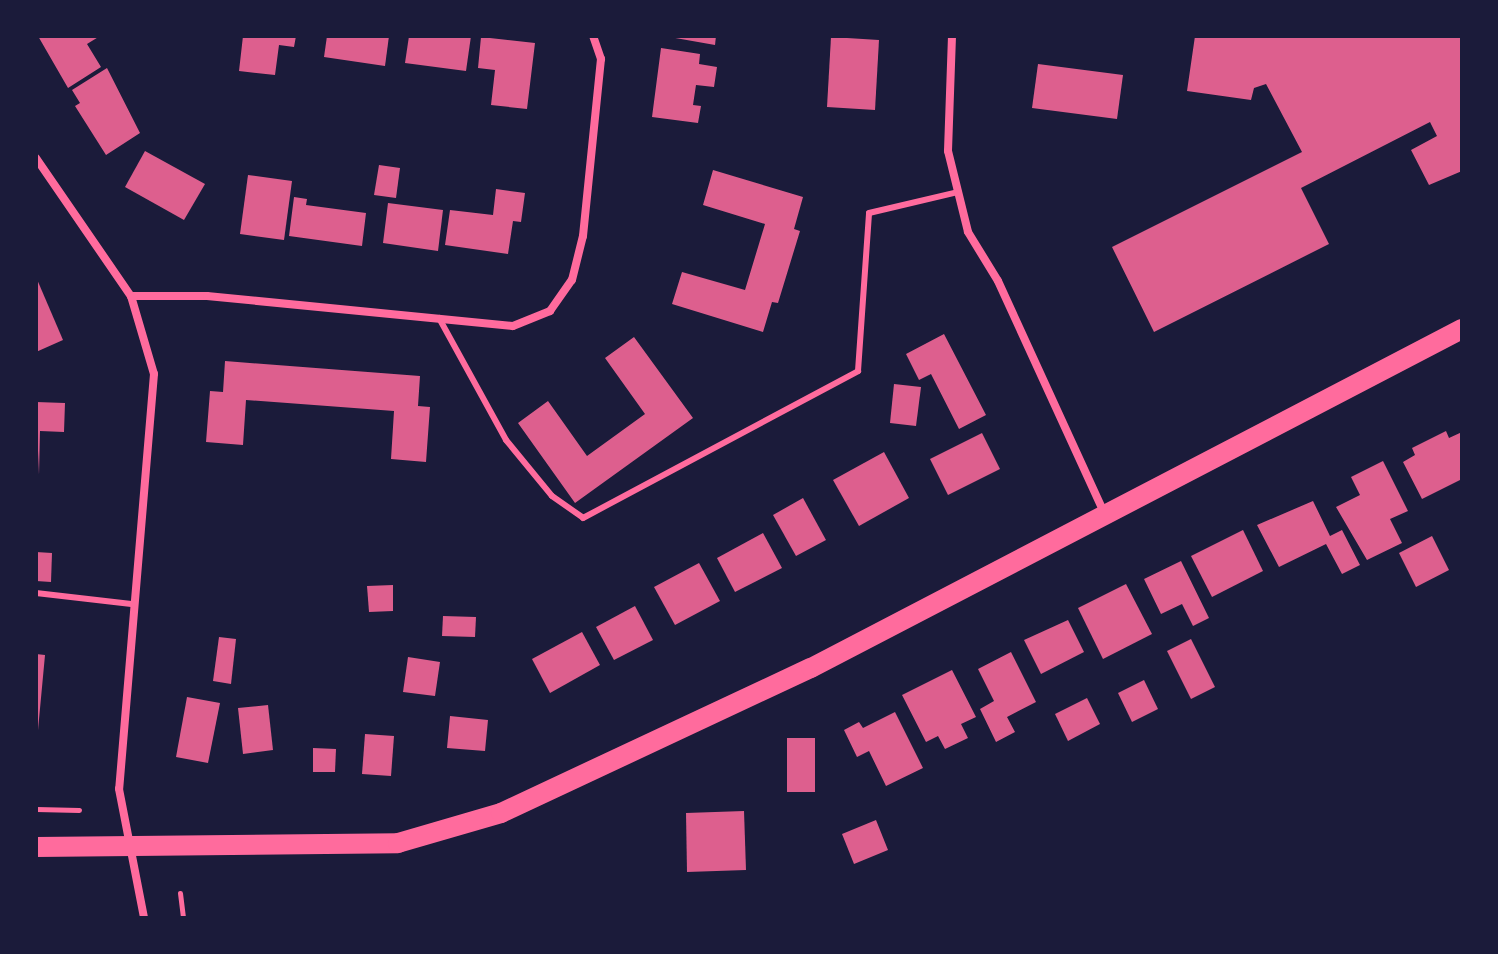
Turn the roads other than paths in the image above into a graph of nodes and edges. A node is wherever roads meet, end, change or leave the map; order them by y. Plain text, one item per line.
1 (593, 36) edge
2 (952, 36) edge
3 (36, 158) edge
4 (958, 192) junction
5 (131, 296) junction
6 (439, 318) junction
7 (1462, 329) edge
8 (1105, 517) junction
9 (36, 593) edge
10 (131, 604) junction
11 (36, 847) edge
12 (131, 848) junction
13 (144, 918) edge

1 - 6 street
2 - 4 street
3 - 5 street
4 - 6 lane
4 - 8 street
5 - 6 street
5 - 10 street
7 - 8 main road
8 - 12 main road
9 - 10 lane
10 - 12 street
11 - 12 main road
12 - 13 street

